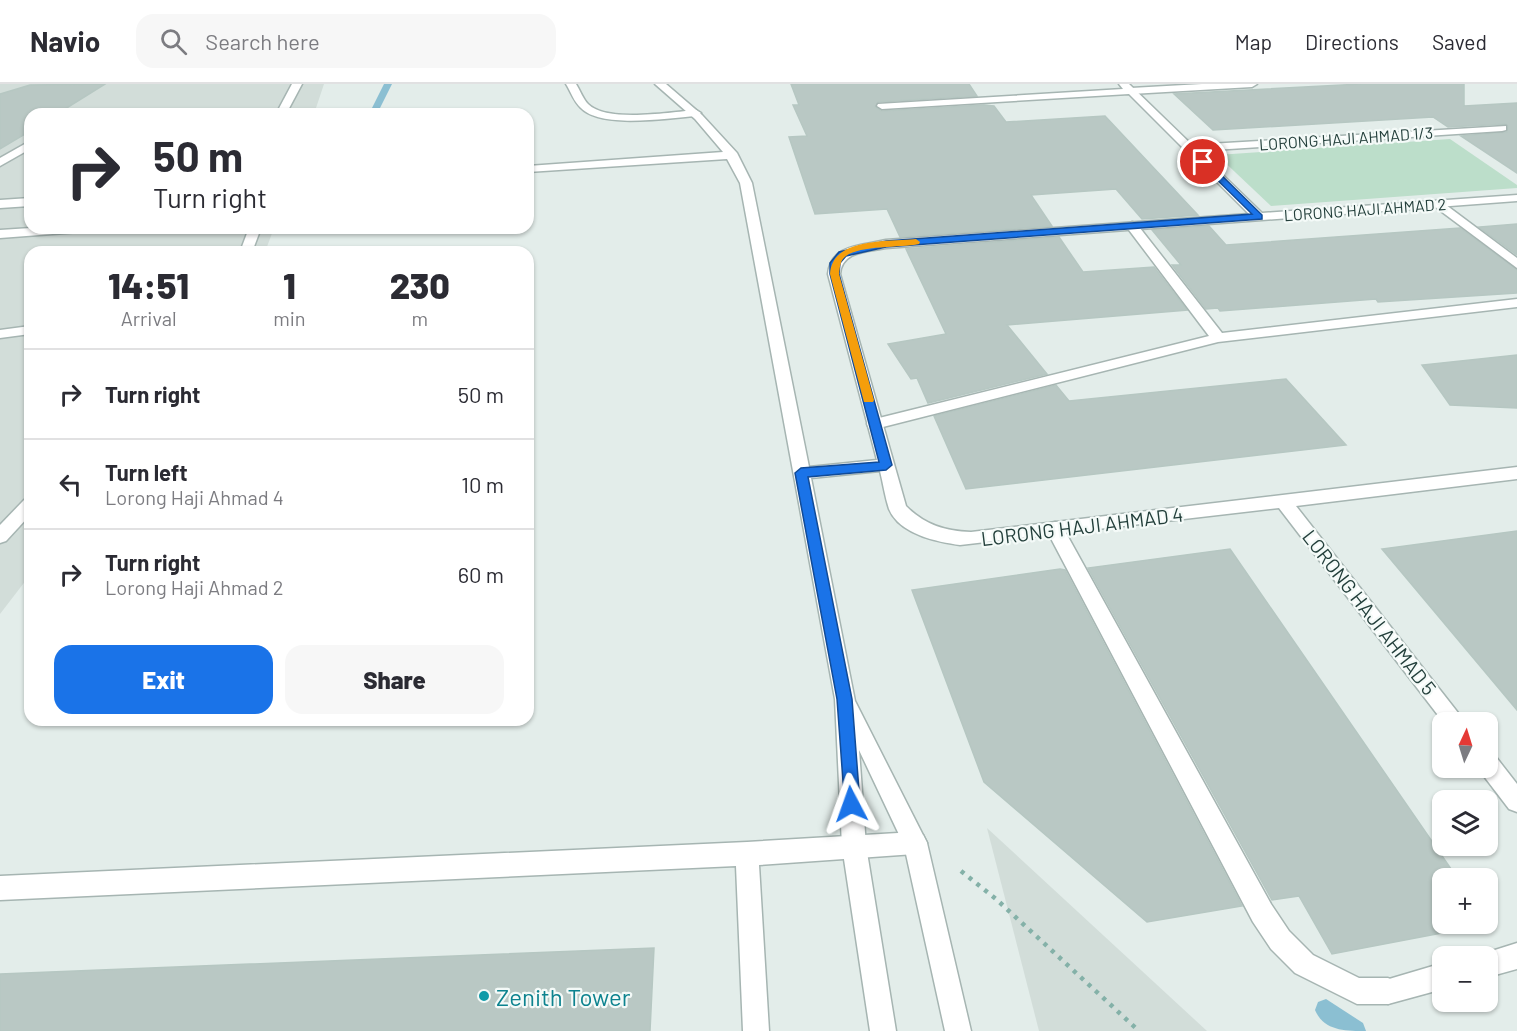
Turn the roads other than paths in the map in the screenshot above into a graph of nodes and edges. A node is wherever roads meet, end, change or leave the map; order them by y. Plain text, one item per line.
1 (297, 84) edge
2 (572, 84) edge
3 (660, 84) edge
4 (1252, 84) edge
5 (1128, 88) edge
6 (882, 106) dead end
7 (284, 108) edge
8 (696, 112) junction
9 (1502, 128) dead end
10 (24, 148) edge
11 (1190, 148) junction
12 (733, 155) junction
13 (0, 163) edge
14 (534, 169) edge
15 (1517, 198) edge
16 (24, 202) edge
17 (0, 204) edge
18 (1437, 204) junction
19 (1259, 217) junction
20 (1132, 226) junction
21 (24, 232) edge
22 (0, 234) edge
23 (1517, 264) edge
24 (834, 274) joint
25 (1517, 303) edge
26 (24, 331) edge
27 (0, 334) edge
28 (1218, 338) junction
29 (875, 424) junction
30 (886, 465) junction
31 (801, 473) junction
32 (1517, 473) edge
33 (1283, 501) junction
34 (24, 510) edge
35 (1055, 529) junction
36 (0, 536) edge
37 (844, 699) junction
38 (1447, 712) edge
39 (1498, 777) edge
40 (1517, 801) edge
41 (915, 843) junction
42 (854, 846) junction
43 (747, 854) junction
44 (0, 888) edge
45 (1517, 956) edge
46 (1498, 961) edge
47 (1432, 979) edge
48 (756, 1031) edge
49 (883, 1031) edge
50 (958, 1031) edge

1 - 7 street
2 - 8 street
3 - 8 street
4 - 5 street
5 - 6 street
5 - 11 street
8 - 12 street
9 - 11 street, LORONG HAJI AHMAD 1/3
10 - 13 street
11 - 19 street
12 - 14 street
12 - 31 street
15 - 18 street, LORONG HAJI AHMAD 2
16 - 17 street
18 - 19 street, LORONG HAJI AHMAD 2
18 - 23 street
19 - 20 street, LORONG HAJI AHMAD 2
20 - 24 street, LORONG HAJI AHMAD 2
20 - 28 street
21 - 22 street
24 - 29 street, LORONG HAJI AHMAD 4
25 - 28 street
26 - 27 street
28 - 29 street
29 - 30 street, LORONG HAJI AHMAD 4
30 - 31 street
30 - 35 street, LORONG HAJI AHMAD 4
31 - 37 street
32 - 33 street, LORONG HAJI AHMAD 4
33 - 35 street, LORONG HAJI AHMAD 4
33 - 38 street, LORONG HAJI AHMAD 5
34 - 36 street
35 - 47 street
37 - 41 street
37 - 42 street
39 - 40 street
41 - 42 street
41 - 50 street
42 - 43 street
42 - 49 street
43 - 44 street
43 - 48 street
45 - 46 street

